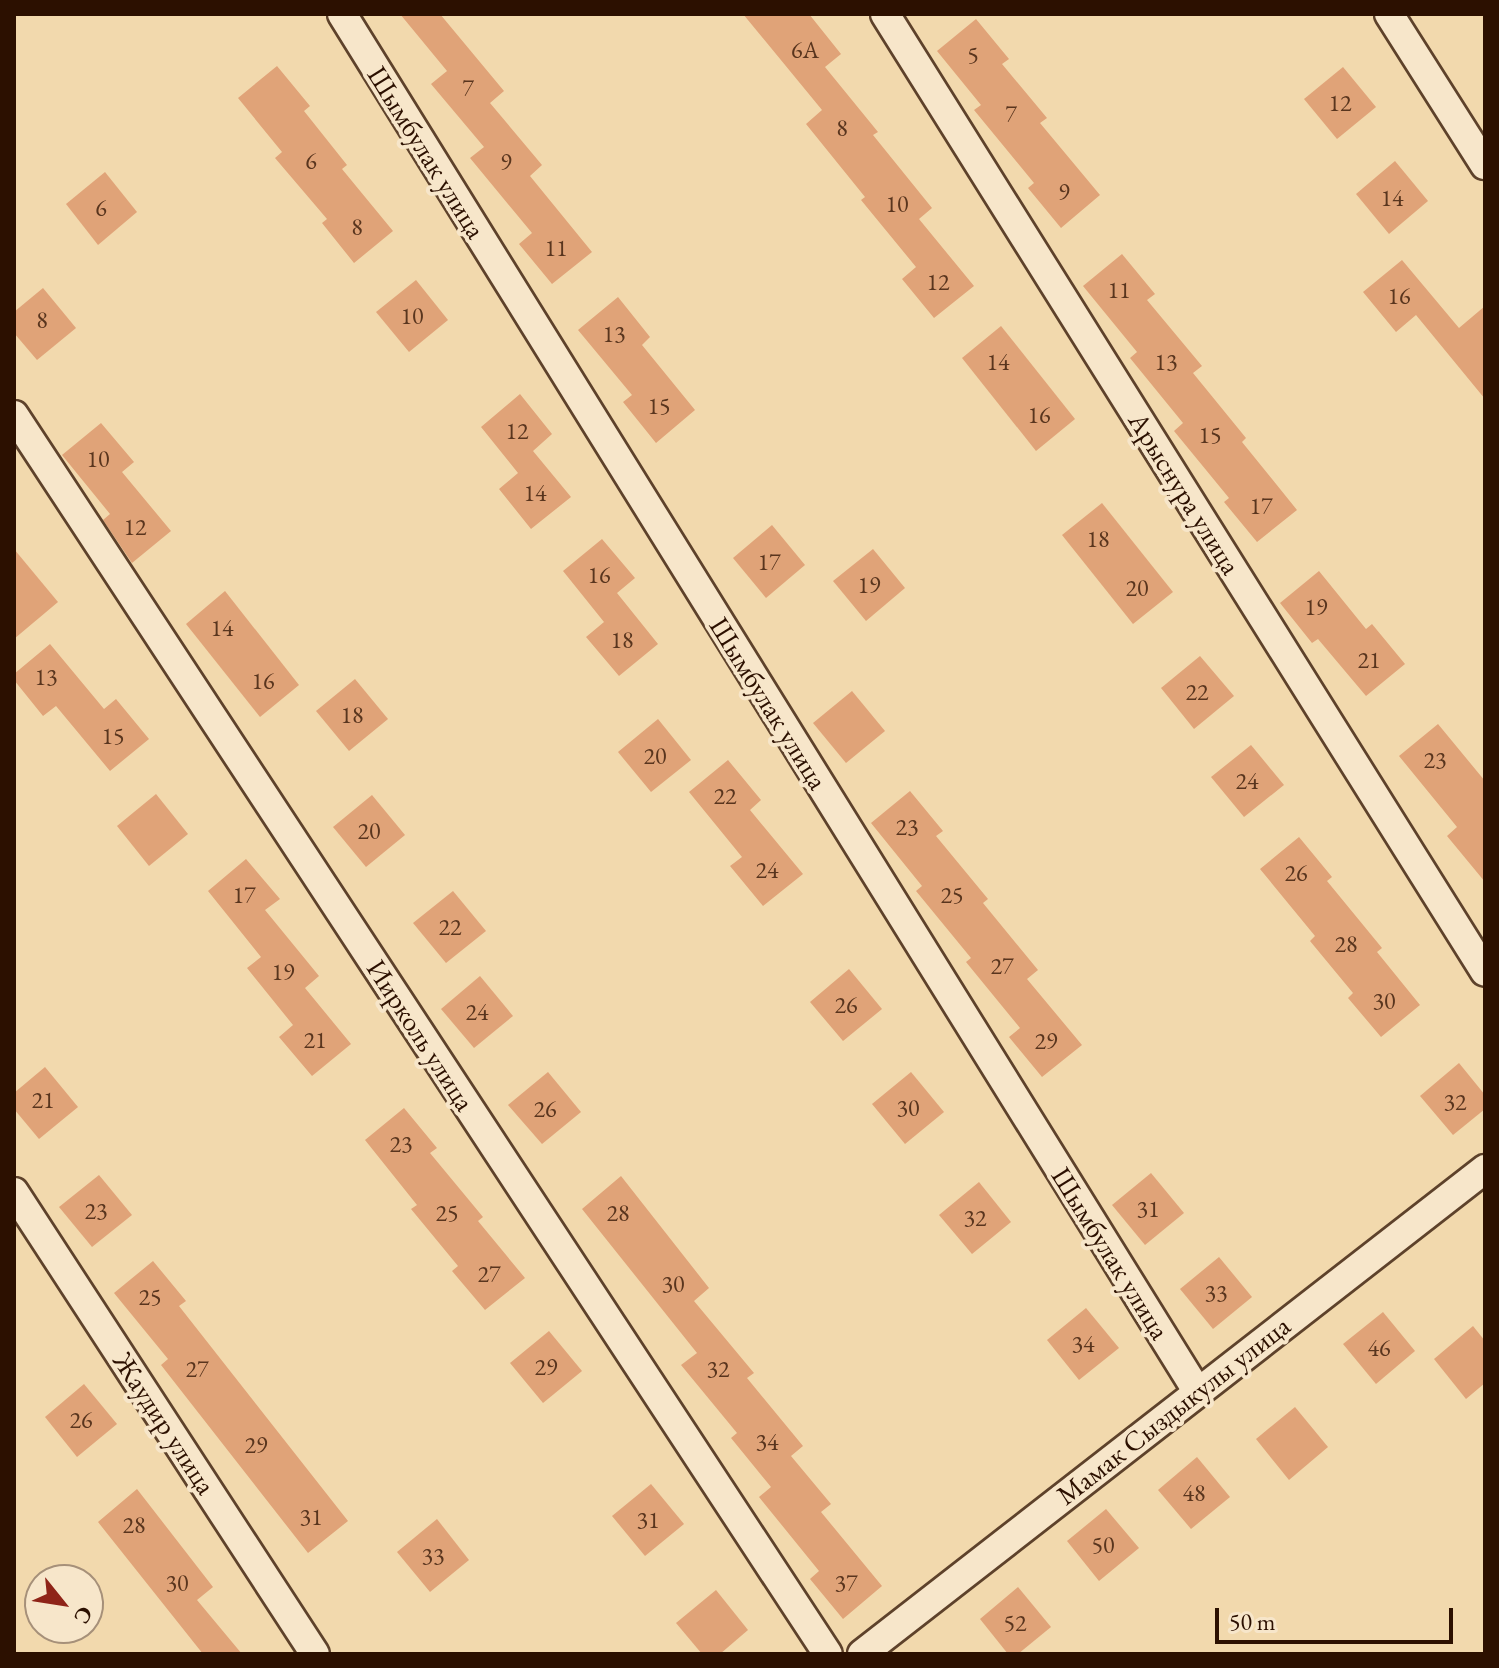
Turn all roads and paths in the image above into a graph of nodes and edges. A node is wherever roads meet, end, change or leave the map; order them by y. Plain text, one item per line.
1 (342, 14) edge
2 (885, 14) edge
3 (1389, 14) edge
4 (1485, 165) edge
5 (14, 415) edge
6 (1485, 972) edge
7 (1485, 1169) edge
8 (14, 1192) edge
9 (1197, 1391) junction
10 (315, 1654) edge
11 (828, 1654) edge
12 (862, 1654) edge

1 - 9 street, Шымбулак улица
2 - 6 street, Арыснура улица
3 - 4 street
5 - 11 street, Иирколь улица
7 - 9 street, Мамак Сыздыкулы улица
8 - 10 street, Жаудир улица
9 - 12 street, Мамак Сыздыкулы улица

